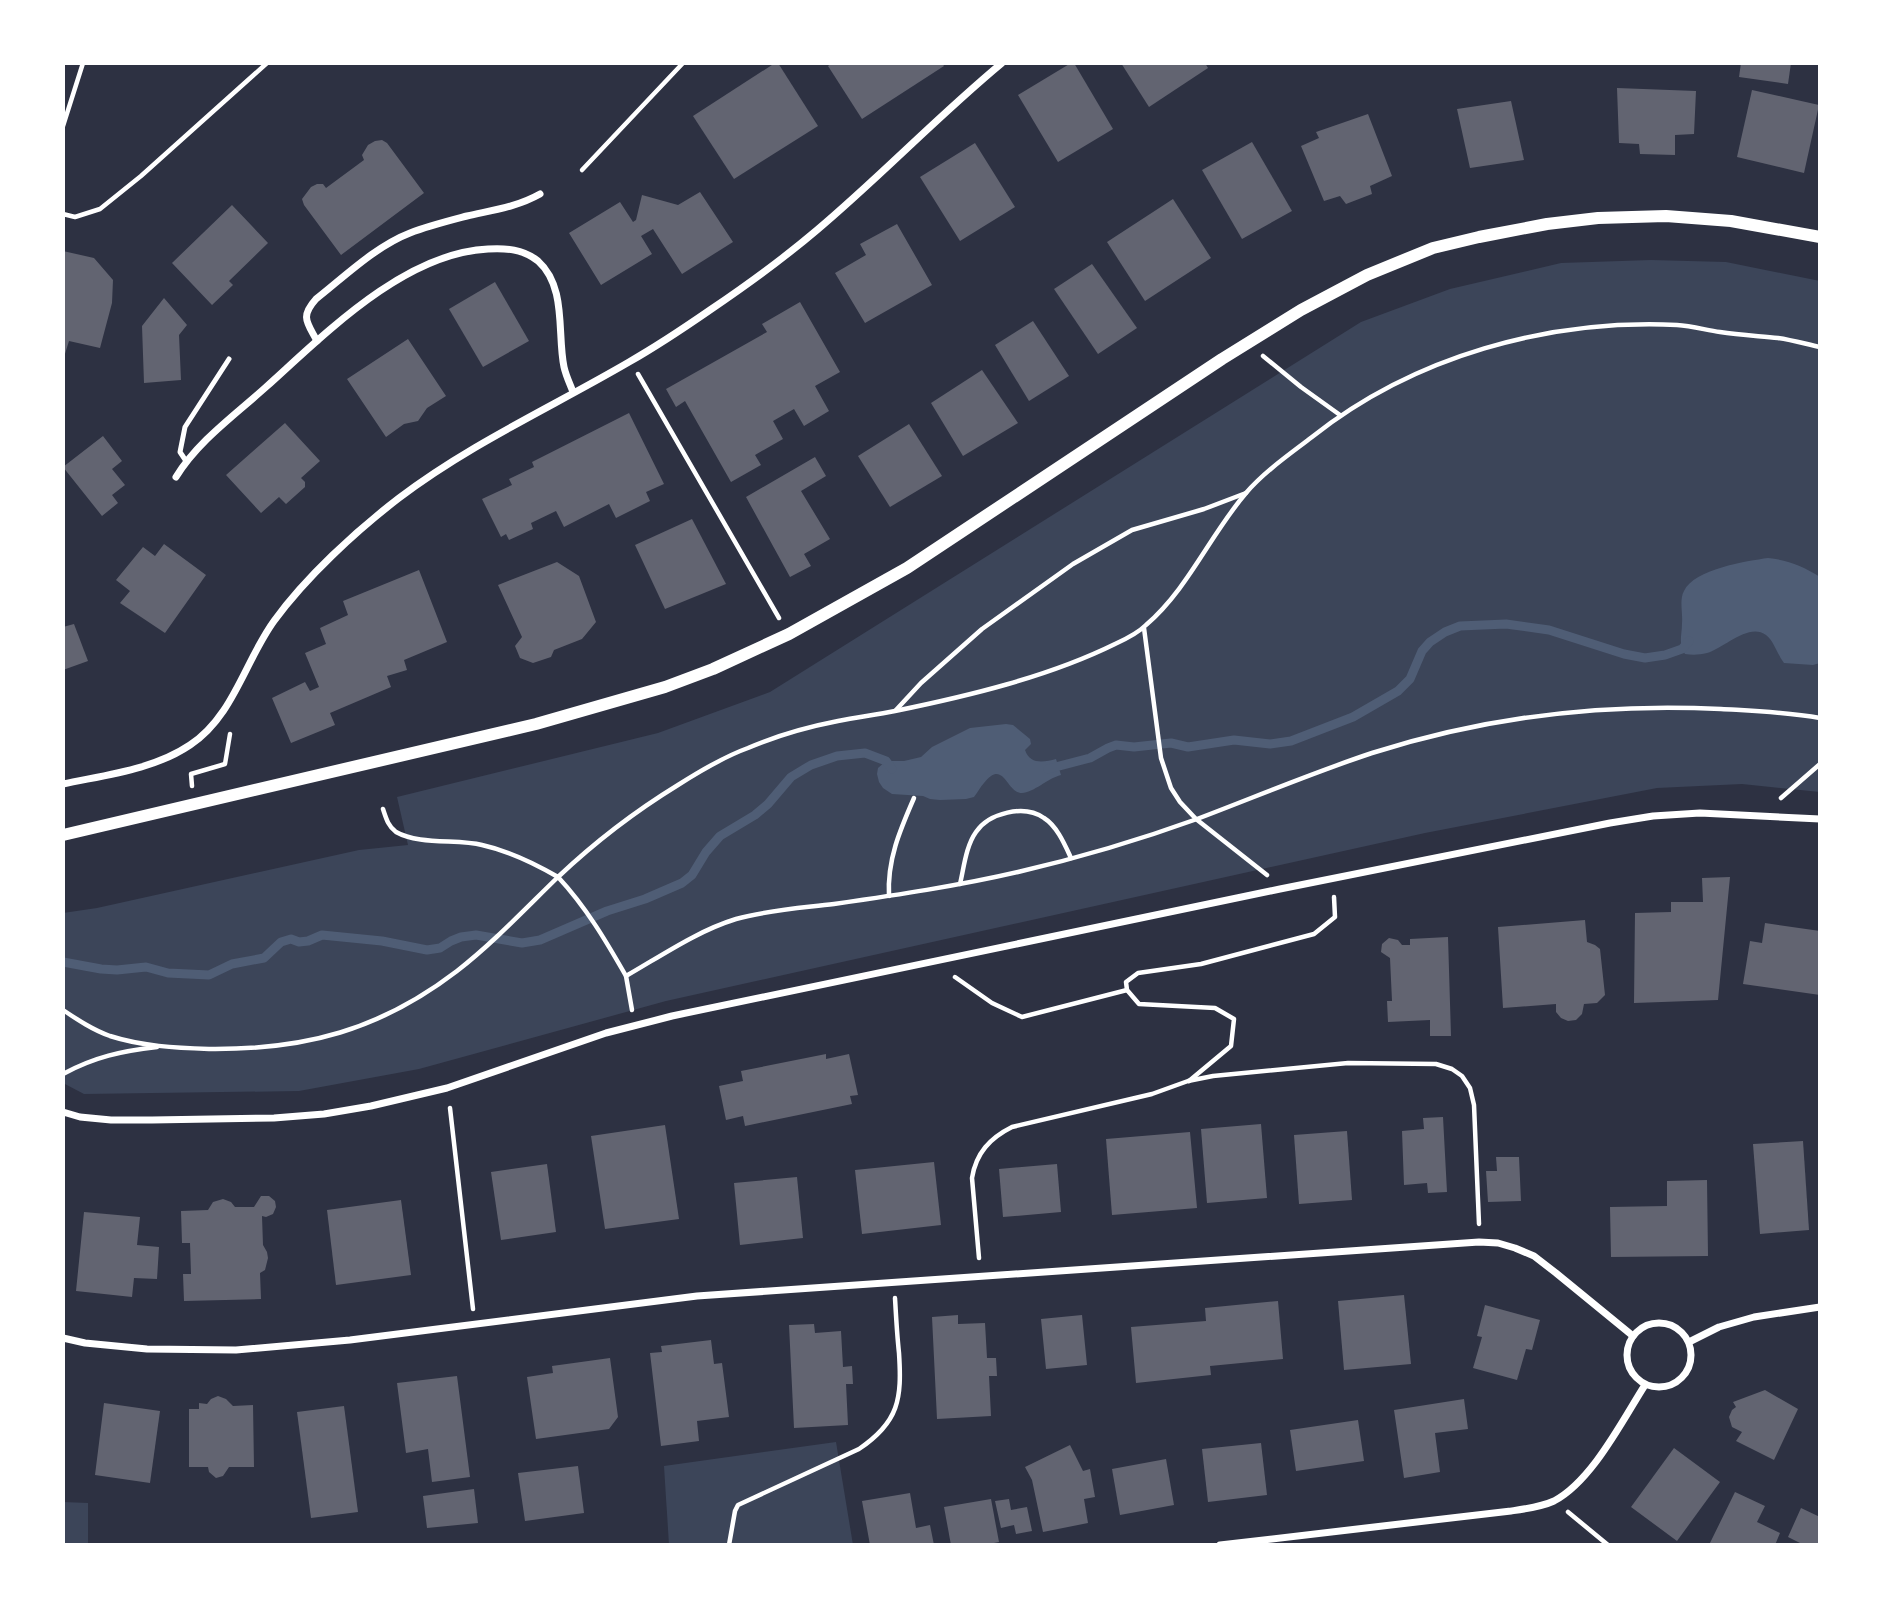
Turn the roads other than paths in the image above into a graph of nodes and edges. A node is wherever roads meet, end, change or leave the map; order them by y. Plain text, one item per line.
1 (1002, 63) edge
2 (540, 194) dead end
3 (1820, 237) edge
4 (317, 341) junction
5 (229, 359) dead end
6 (573, 392) junction
7 (186, 461) junction
8 (176, 477) dead end
9 (63, 784) edge
10 (1820, 819) edge
11 (63, 835) edge
12 (63, 1112) edge
13 (1820, 1307) edge
14 (1633, 1336) junction
15 (63, 1338) edge
16 (1689, 1342) junction
17 (1645, 1385) junction
18 (1275, 1542) edge
19 (1220, 1545) edge

1 - 6 street
2 - 4 street
3 - 11 street
4 - 6 street
4 - 7 street
5 - 7 lane
6 - 9 street
7 - 8 street
10 - 12 street
13 - 16 street
14 - 15 street
14 - 16 street
14 - 17 street
16 - 17 street
17 - 18 street
18 - 19 street

